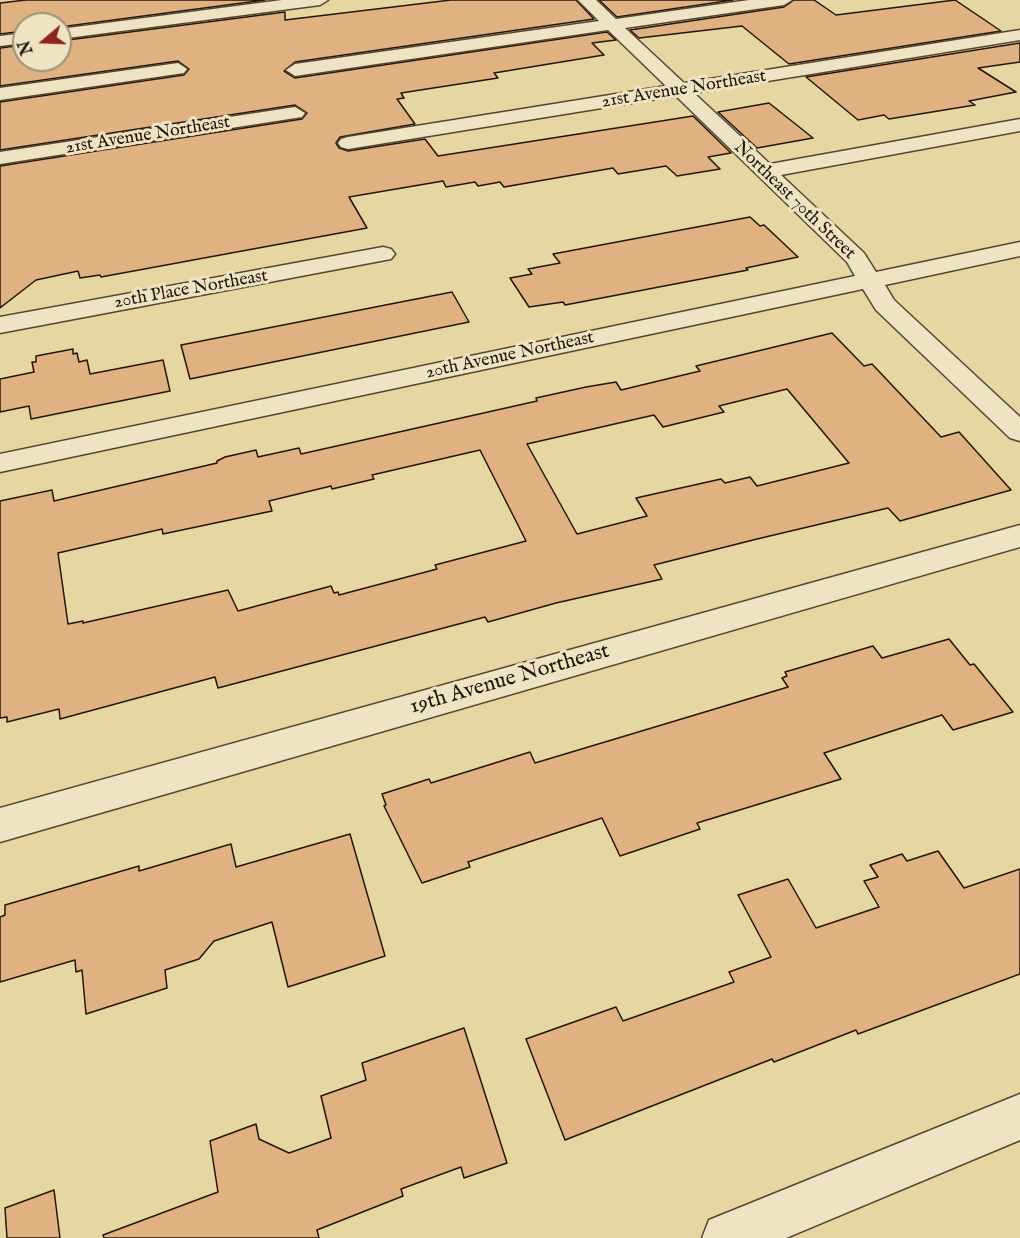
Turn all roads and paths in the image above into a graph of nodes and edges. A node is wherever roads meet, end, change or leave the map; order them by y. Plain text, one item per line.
1 (320, 0) edge
2 (586, 0) edge
3 (784, 0) edge
4 (612, 25) junction
5 (72, 31) edge
6 (1020, 35) edge
7 (178, 69) dead end
8 (295, 70) dead end
9 (680, 91) junction
10 (0, 94) edge
11 (295, 113) dead end
12 (1020, 125) edge
13 (348, 143) dead end
14 (0, 158) edge
15 (763, 172) junction
16 (1020, 249) edge
17 (383, 254) dead end
18 (870, 280) junction
19 (0, 325) edge
20 (1020, 432) edge
21 (0, 463) edge
22 (1020, 536) edge
23 (0, 825) edge
24 (1020, 1117) edge
25 (727, 1238) edge

1 - 5 street
2 - 4 street, Northeast 70th Street
3 - 4 street
4 - 8 street
4 - 9 street, Northeast 70th Street
6 - 9 street, 21st Avenue Northeast
7 - 10 street
9 - 13 street, 21st Avenue Northeast
9 - 15 street, Northeast 70th Street
11 - 14 street, 21st Avenue Northeast
12 - 15 street
15 - 18 street, Northeast 70th Street
16 - 18 street, 20th Avenue Northeast
17 - 19 street, 20th Place Northeast
18 - 20 street, Northeast 70th Street
18 - 21 street, 20th Avenue Northeast
22 - 23 street, 19th Avenue Northeast
24 - 25 street

